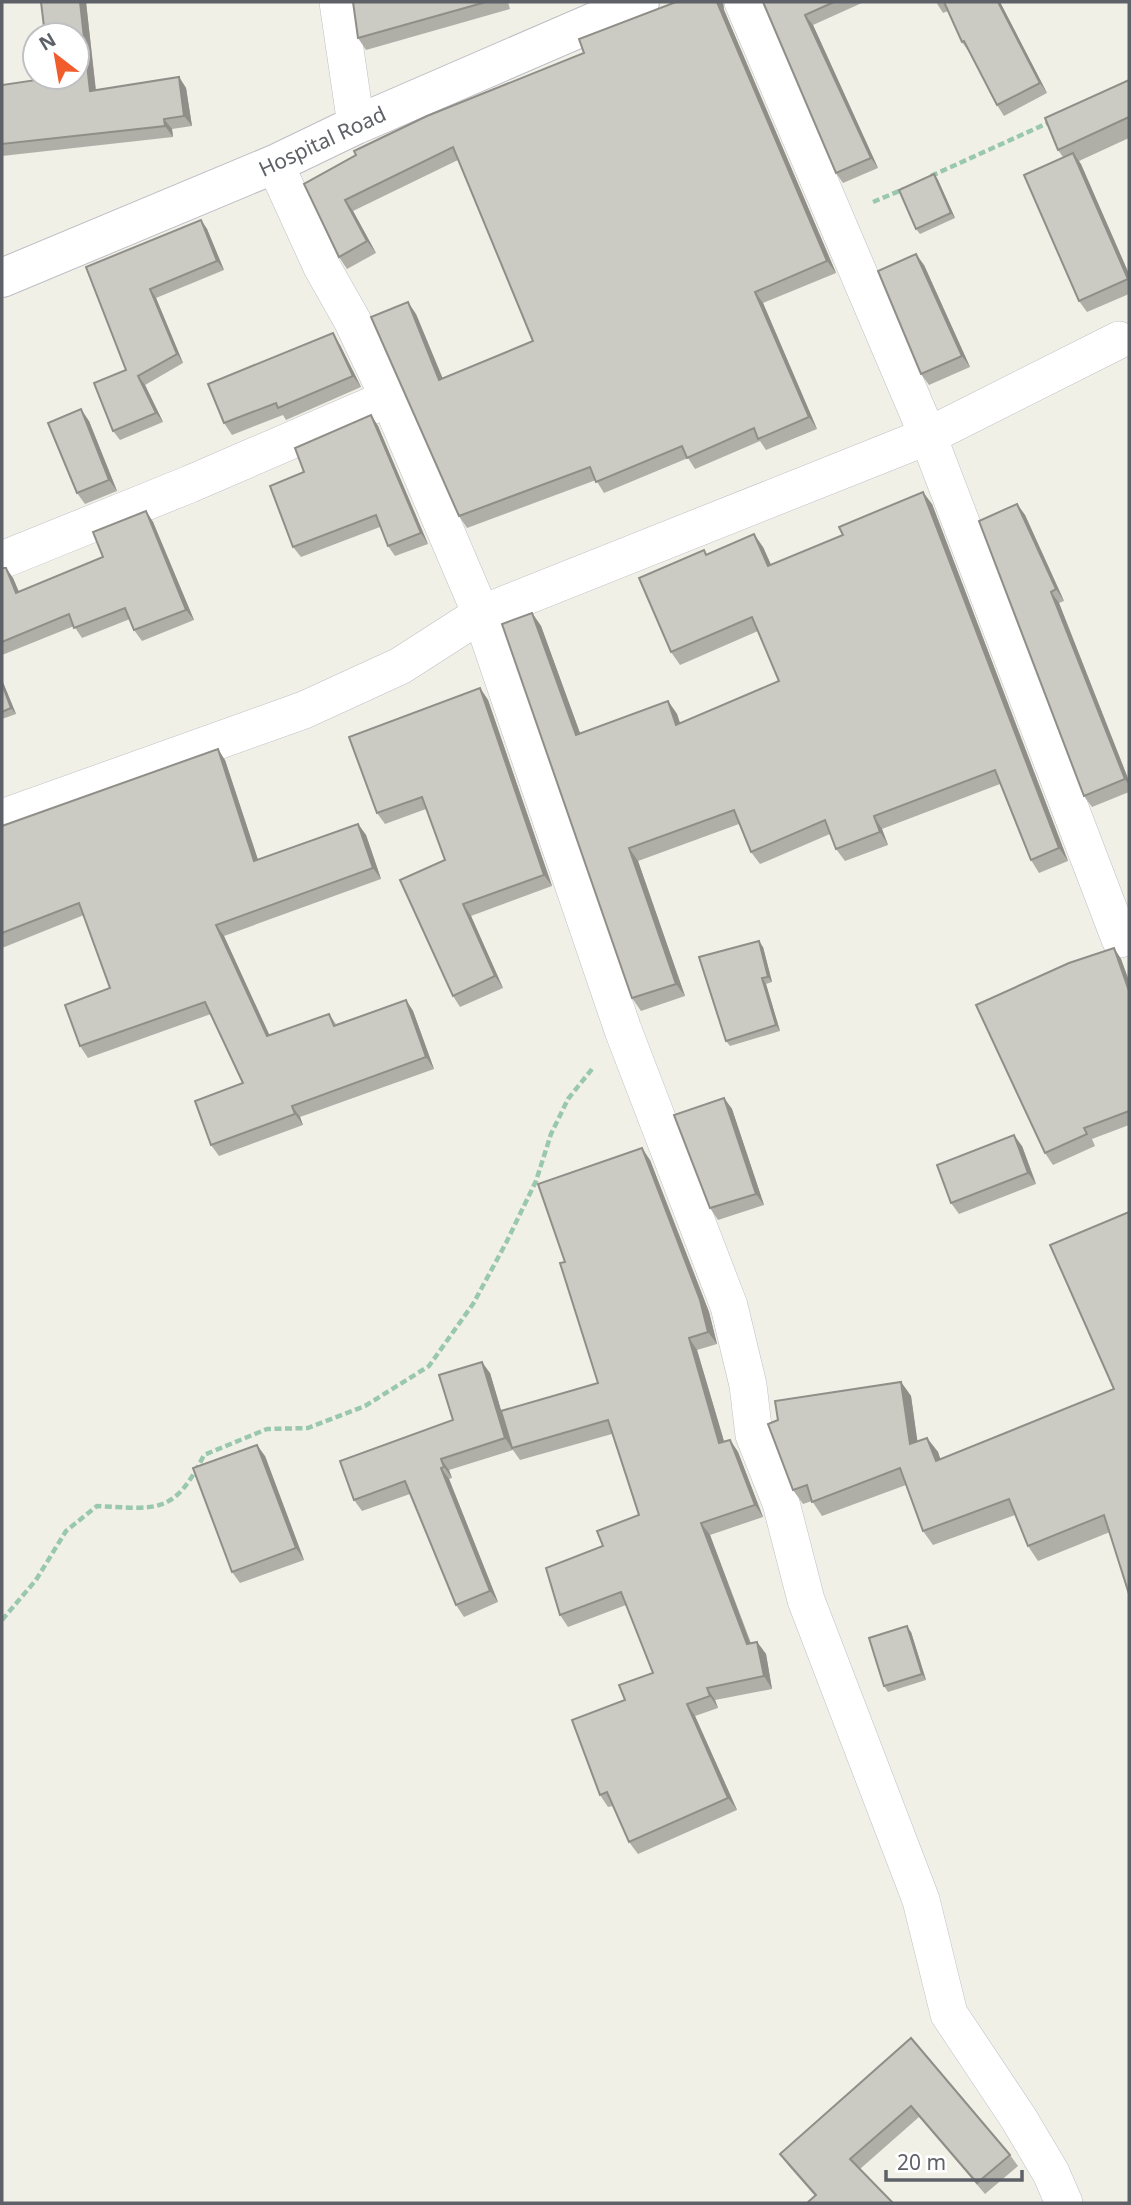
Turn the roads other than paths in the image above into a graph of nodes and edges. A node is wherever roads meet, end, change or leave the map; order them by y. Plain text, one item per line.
1 (338, 2) edge
2 (640, 2) edge
3 (743, 2) edge
4 (356, 125) junction
5 (275, 164) junction
6 (2, 278) edge
7 (1119, 340) dead end
8 (389, 398) junction
9 (928, 436) junction
10 (2, 560) edge
11 (481, 614) junction
12 (2, 818) edge
13 (1120, 939) dead end
14 (1064, 2203) edge

1 - 4 street
2 - 4 street, Hospital Road
3 - 9 street
4 - 5 street, Hospital Road
5 - 6 street, Hospital Road
5 - 8 street
7 - 9 street
8 - 10 street
8 - 11 street
9 - 11 street
9 - 13 street
11 - 12 street
11 - 14 street

